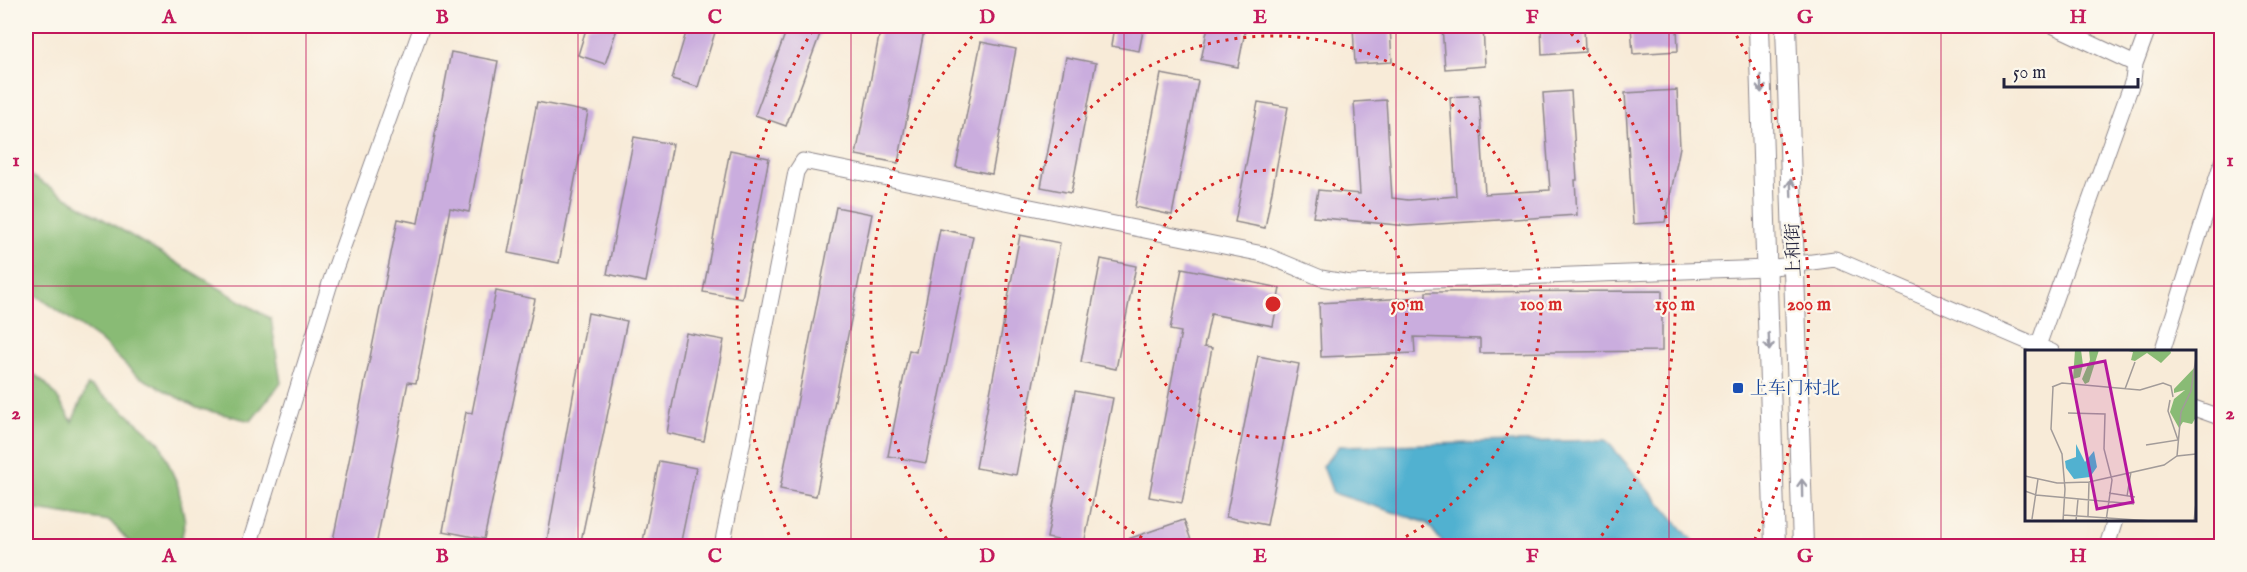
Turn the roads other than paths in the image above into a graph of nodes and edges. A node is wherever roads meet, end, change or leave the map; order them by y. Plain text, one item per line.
1 (422, 26) edge
2 (1759, 26) edge
3 (1786, 26) edge
4 (2054, 26) edge
5 (2149, 26) edge
6 (2135, 64) junction
7 (2222, 162) edge
8 (1794, 265) junction
9 (1767, 268) junction
10 (2045, 349) edge
11 (2162, 350) edge
12 (2196, 409) edge
13 (2222, 418) edge
14 (2114, 521) edge
15 (249, 546) edge
16 (722, 546) edge
17 (1775, 546) edge
18 (1803, 546) edge
19 (2107, 546) edge

1 - 15 street
2 -> 9 street, 上和街
8 -> 3 street, 上和街
4 - 6 street
5 - 6 street
6 - 10 street
7 - 11 street
8 - 9 street
8 - 10 street
18 -> 8 street, 上和街
9 - 16 street
9 -> 17 street, 上和街
12 - 13 street
14 - 19 street

